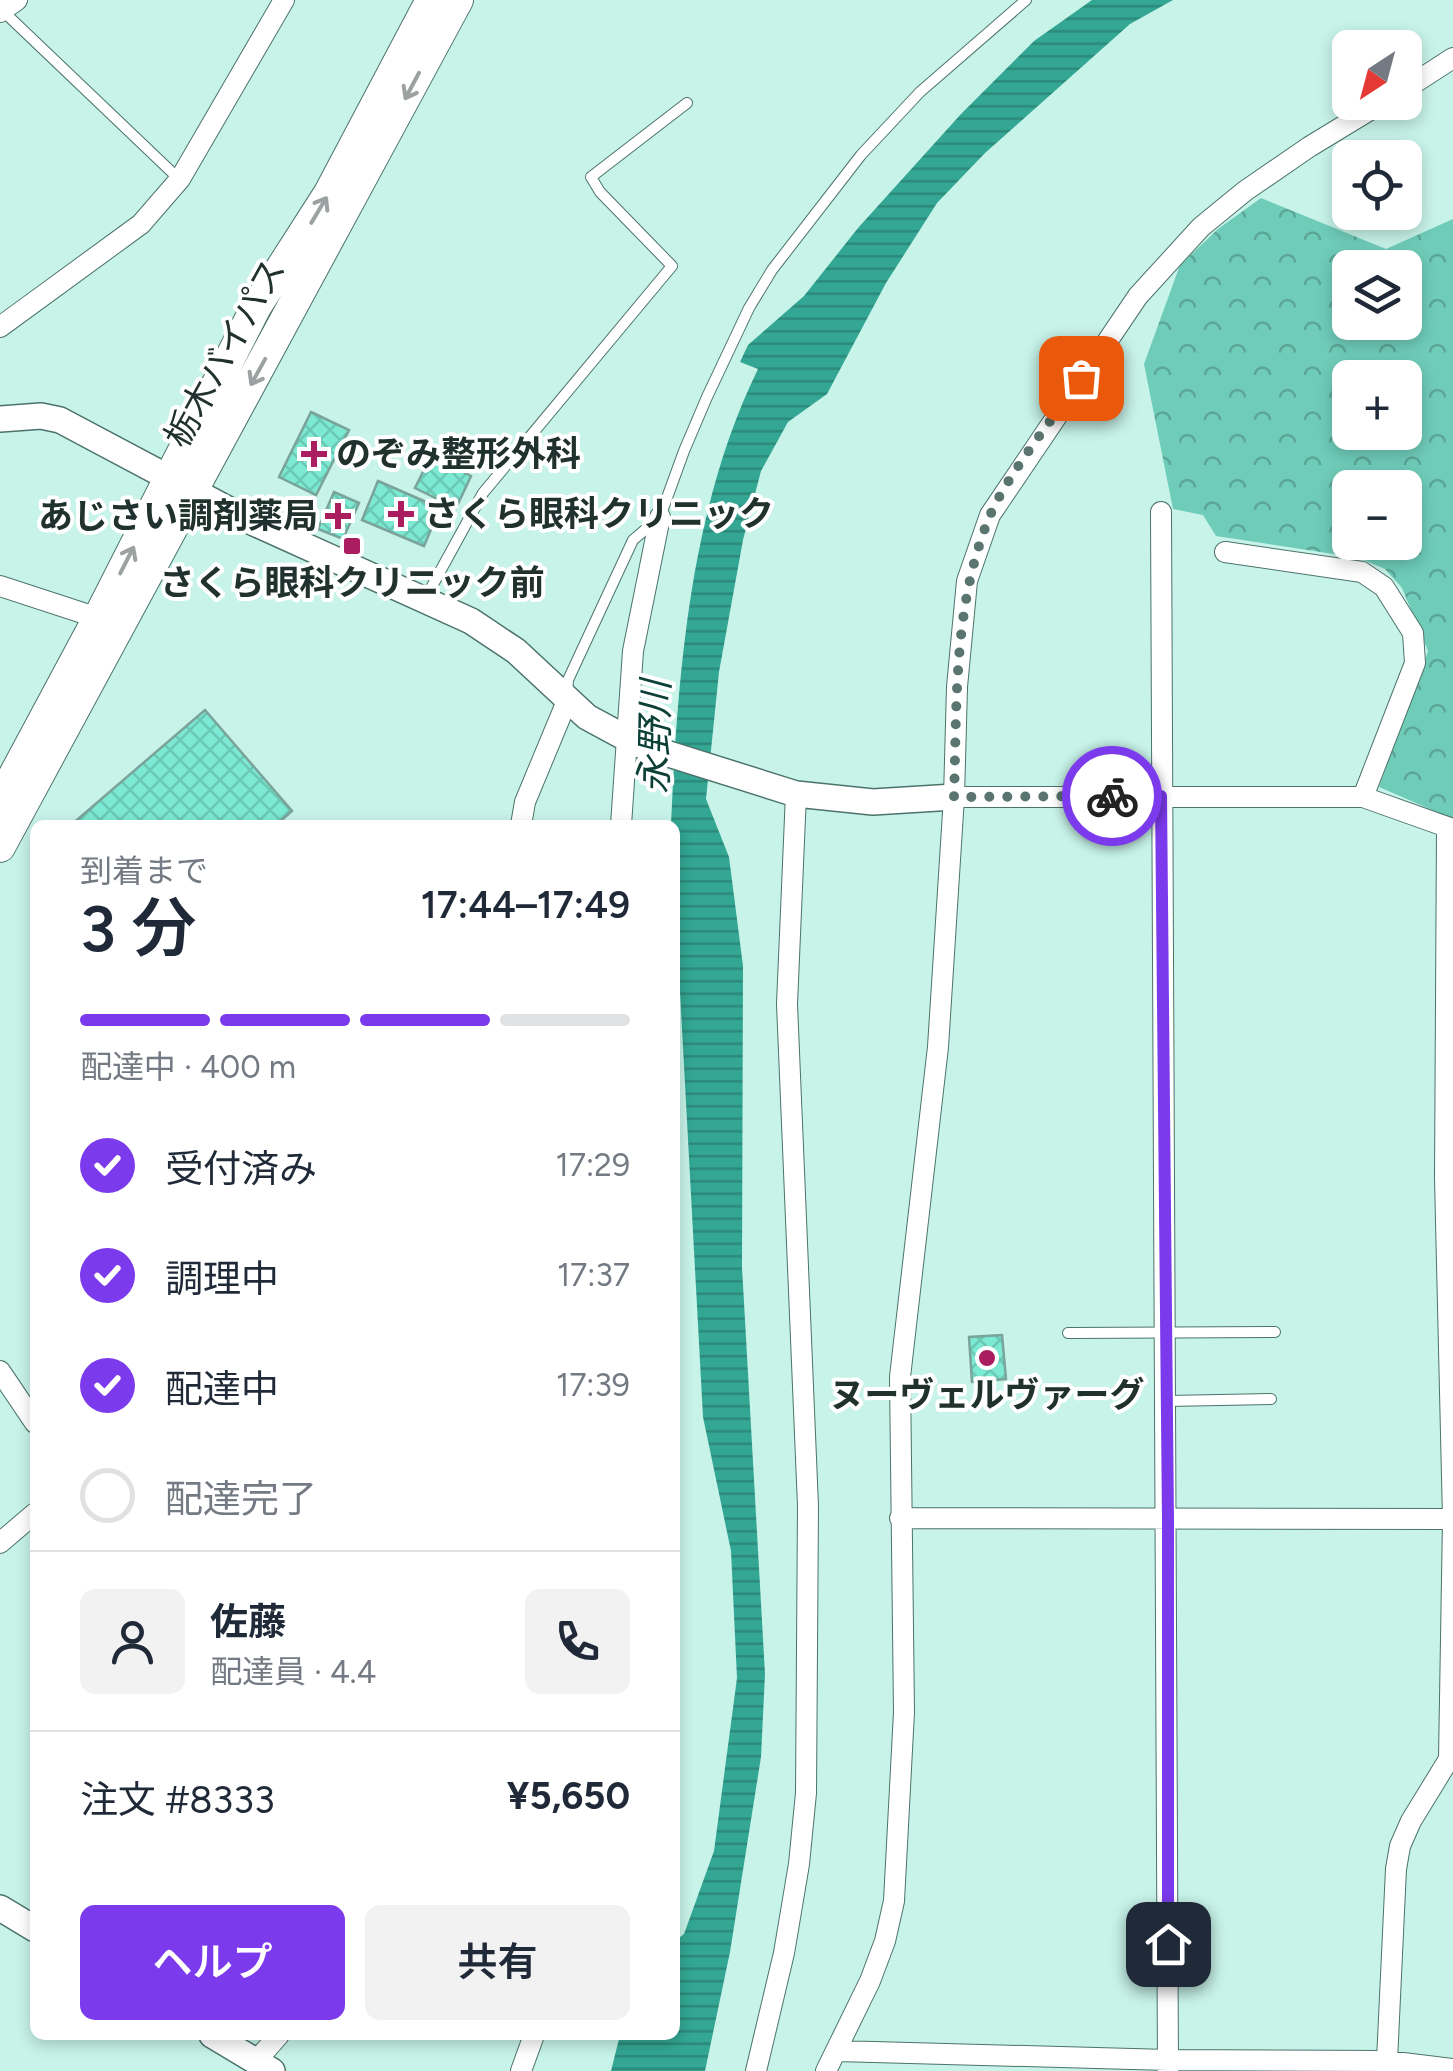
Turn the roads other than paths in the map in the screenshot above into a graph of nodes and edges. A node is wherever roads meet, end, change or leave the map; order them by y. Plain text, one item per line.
1 (284, 0) edge
2 (1026, 0) edge
3 (450, 4) edge
4 (7, 8) edge
5 (1453, 58) edge
6 (1422, 78) edge
7 (688, 103) dead end
8 (1353, 120) edge
9 (180, 180) junction
10 (0, 327) edge
11 (0, 419) edge
12 (180, 484) junction
13 (1161, 512) dead end
14 (660, 518) junction
15 (1225, 552) dead end
16 (0, 586) edge
17 (424, 600) junction
18 (98, 618) junction
19 (567, 701) junction
20 (631, 742) junction
21 (789, 792) junction
22 (1161, 796) junction
23 (954, 797) junction
24 (1364, 797) junction
25 (0, 801) edge
26 (522, 820) edge
27 (622, 820) edge
28 (1450, 828) edge
29 (0, 847) edge
30 (1449, 1178) edge
31 (1276, 1332) dead end
32 (1068, 1333) dead end
33 (1166, 1333) junction
34 (0, 1371) edge
35 (1271, 1398) dead end
36 (1167, 1400) junction
37 (30, 1416) edge
38 (30, 1517) edge
39 (900, 1518) junction
40 (1453, 1519) edge
41 (1168, 1520) junction
42 (0, 1543) edge
43 (1452, 1699) edge
44 (1451, 1760) edge
45 (0, 1908) edge
46 (30, 1926) edge
47 (220, 2040) edge
48 (277, 2040) edge
49 (532, 2040) edge
50 (837, 2051) junction
51 (1387, 2061) junction
52 (264, 2066) edge
53 (1168, 2066) edge
54 (1441, 2068) edge
55 (521, 2071) edge
56 (756, 2071) edge
57 (826, 2071) edge

1 - 9 street
2 - 14 lane
3 - 12 main road, 栃木バイパス
4 - 9 lane
5 - 6 street
7 - 17 lane
8 - 23 street
9 - 10 street
11 - 12 street
12 - 17 street
18 -> 12 main road, 栃木バイパス
12 - 29 main road, 栃木バイパス
13 - 22 street
14 - 19 lane
14 - 20 street
15 - 24 street
16 - 18 street
17 - 19 street
18 - 25 main road, 栃木バイパス
19 - 20 street
19 - 26 street
20 - 21 street
20 - 27 street
21 - 23 street
21 - 56 street
22 - 23 street
22 - 24 street
22 - 33 street
23 - 39 street
24 - 28 street
28 - 30 street
30 - 40 street
31 - 33 lane
32 - 33 lane
33 - 36 street
34 - 37 street
35 - 36 lane
36 - 41 street
38 - 42 street
39 - 41 street
39 - 50 street
40 - 41 street
40 - 43 street
41 - 53 street
43 - 44 street
44 - 51 street
45 - 46 street
47 - 52 street
48 - 52 street
49 - 55 street
50 - 53 street
50 - 57 street
51 - 53 street
51 - 54 street

